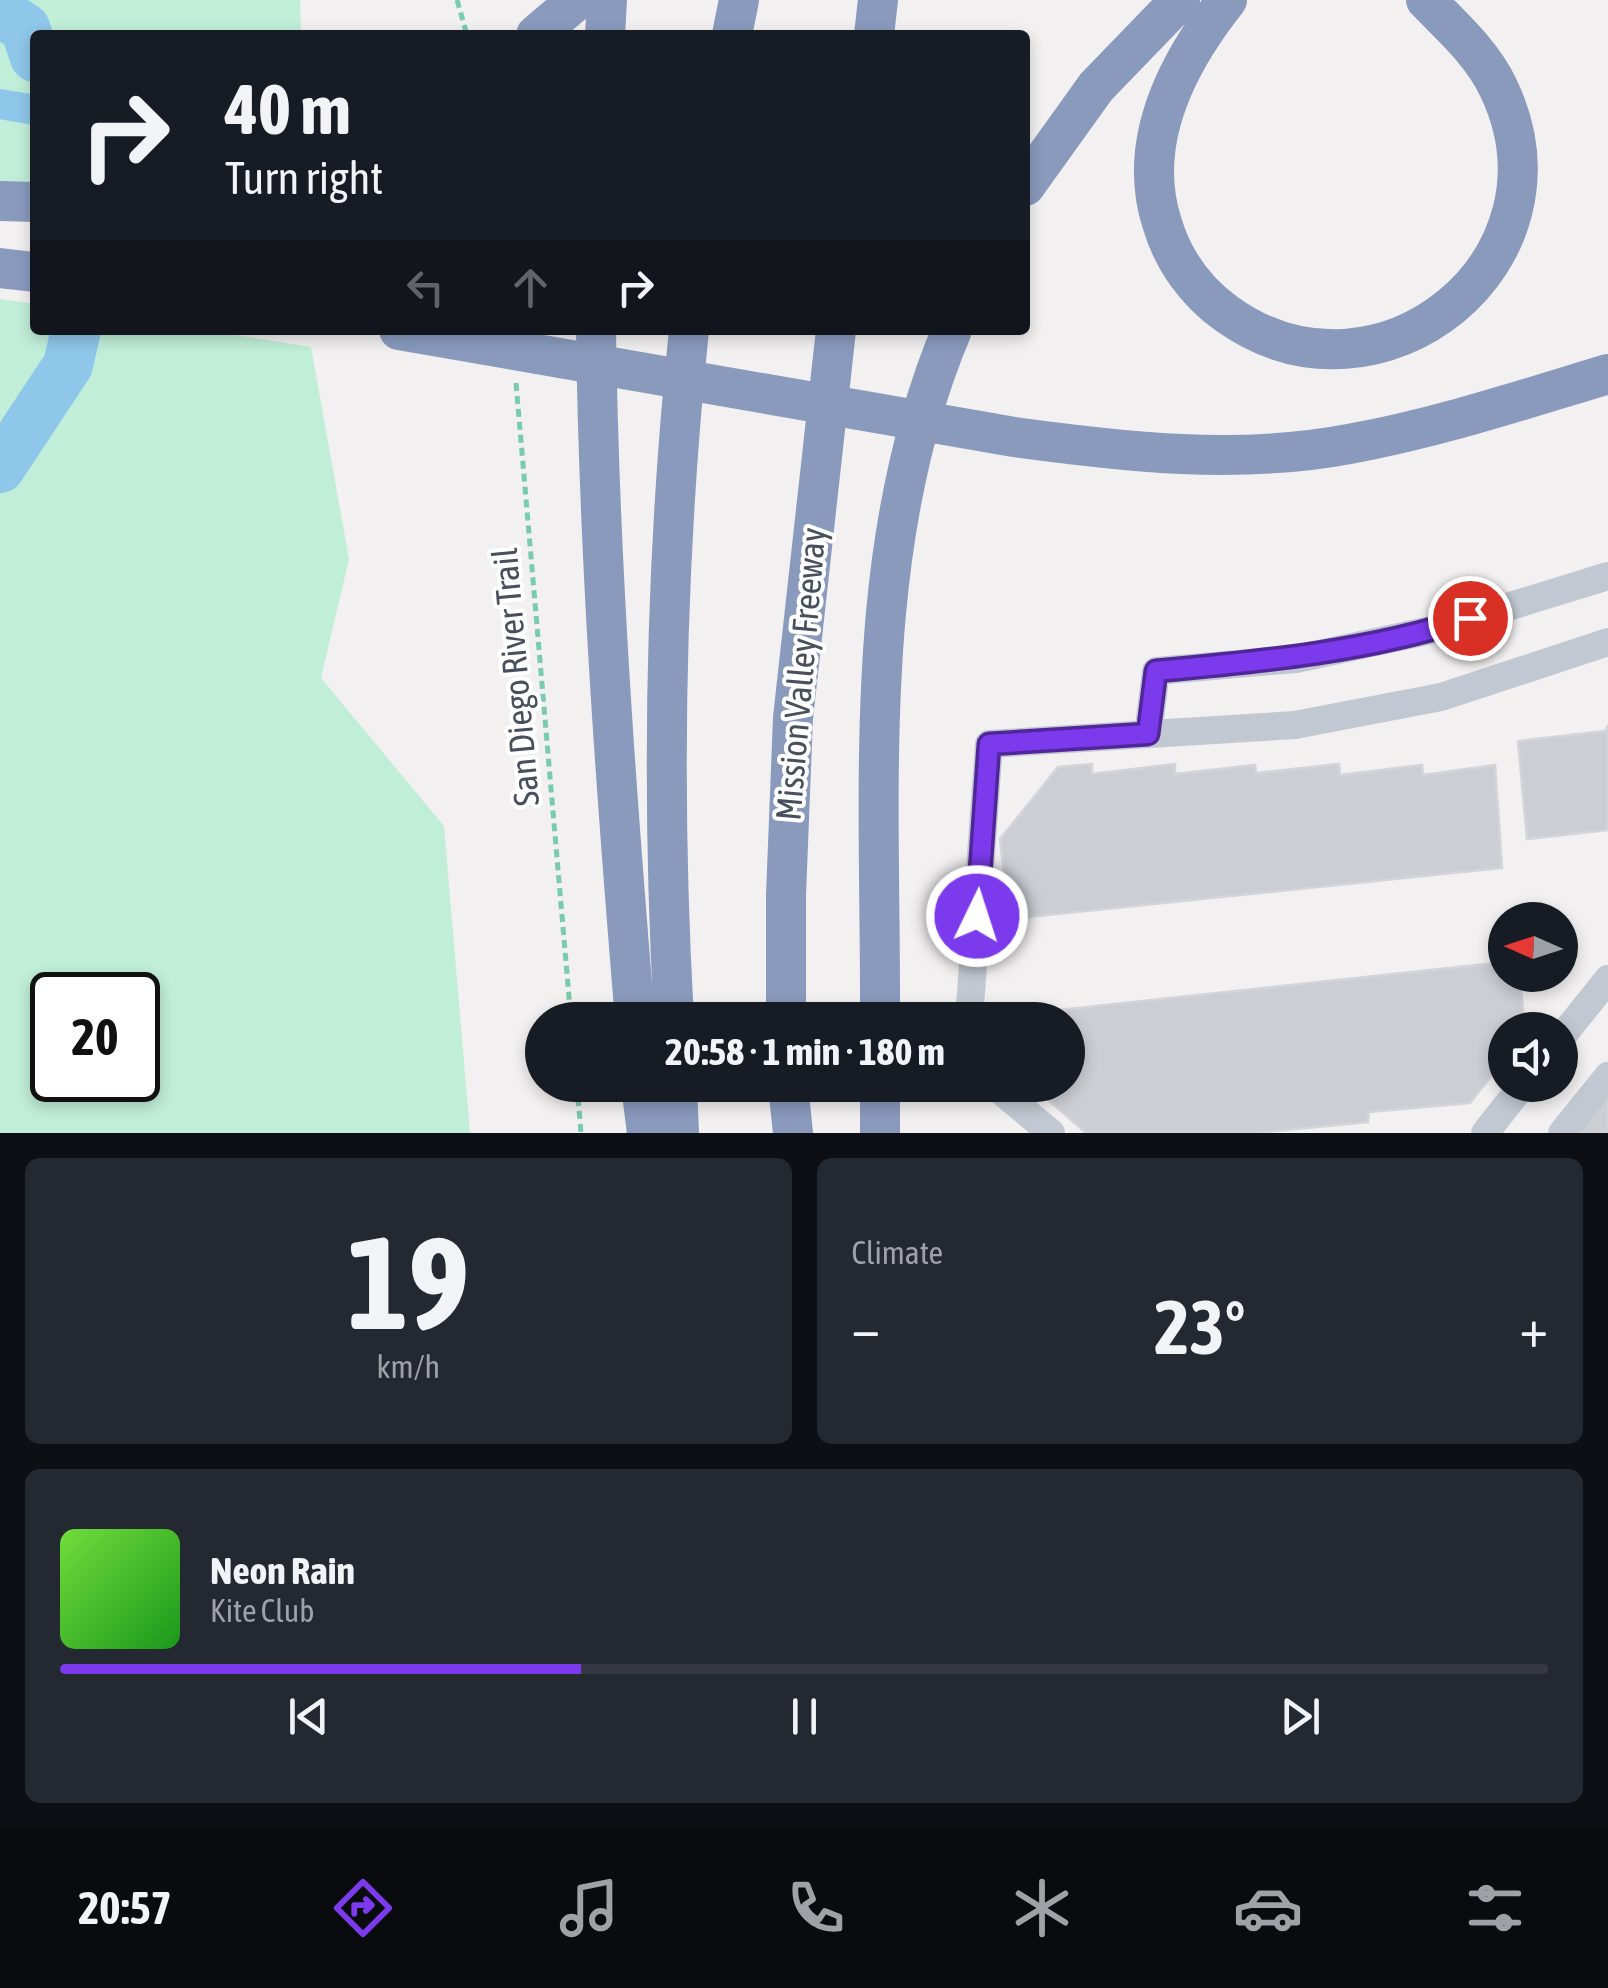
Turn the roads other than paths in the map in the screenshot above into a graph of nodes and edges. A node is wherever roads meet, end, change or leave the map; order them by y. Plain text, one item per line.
1 (578, 0) edge
2 (608, 0) edge
3 (739, 0) edge
4 (878, 0) edge
5 (1180, 0) edge
6 (1227, 0) edge
7 (1426, 0) edge
8 (542, 30) edge
9 (605, 30) edge
10 (733, 30) edge
11 (875, 30) edge
12 (1030, 179) edge
13 (0, 201) edge
14 (30, 202) edge
15 (0, 268) edge
16 (30, 271) edge
17 (428, 335) edge
18 (596, 335) edge
19 (689, 335) edge
20 (835, 335) edge
21 (950, 335) edge
22 (1608, 374) edge
23 (1608, 576) edge
24 (1608, 642) edge
25 (1148, 734) junction
26 (1608, 979) edge
27 (634, 1002) edge
28 (673, 1002) edge
29 (786, 1002) edge
30 (880, 1002) edge
31 (970, 1002) edge
32 (1578, 1016) edge
33 (1608, 1076) edge
34 (643, 1102) edge
35 (678, 1102) edge
36 (789, 1102) edge
37 (880, 1102) edge
38 (1015, 1102) edge
39 (1510, 1102) edge
40 (647, 1133) edge
41 (680, 1133) edge
42 (792, 1133) edge
43 (880, 1133) edge
44 (1052, 1133) edge
45 (1485, 1133) edge
46 (1562, 1133) edge

1 - 8 highway
2 - 9 highway
3 - 10 highway
4 - 11 highway
5 - 12 highway
6 - 7 highway
13 - 14 highway
15 - 16 highway
17 - 22 highway
18 - 27 highway
19 - 28 highway
20 - 29 highway, Mission Valley Freeway
21 - 30 highway
23 - 25 lane
24 - 25 lane
25 - 31 lane
26 - 32 lane
33 - 46 lane
34 - 40 highway
35 - 41 highway
36 - 42 highway
37 - 43 highway
38 - 44 lane
39 - 45 lane

